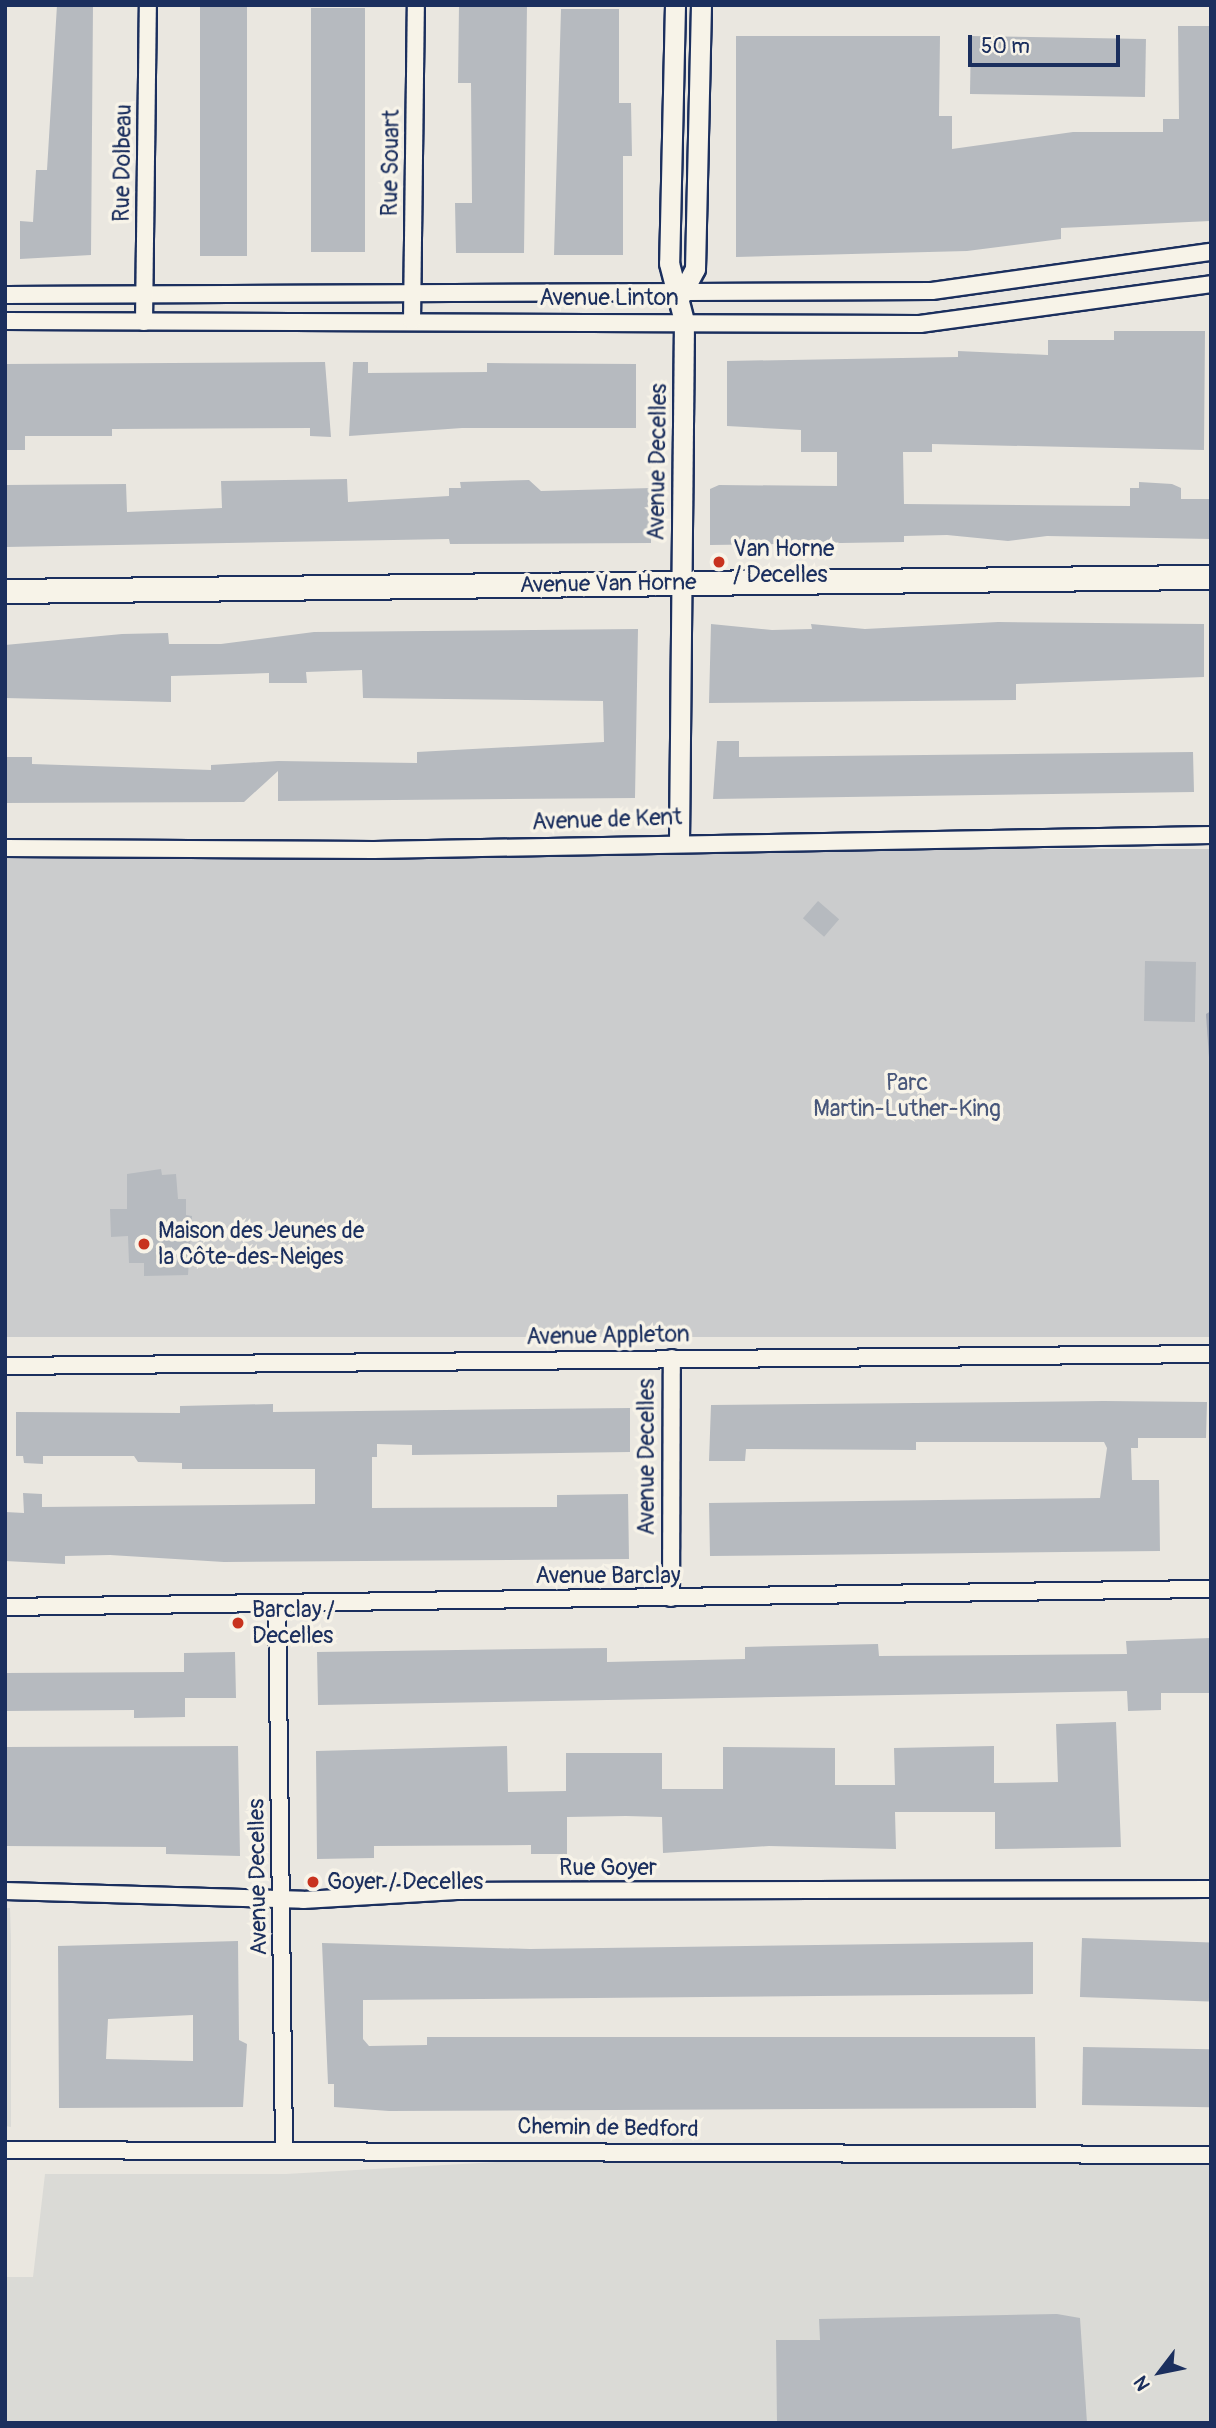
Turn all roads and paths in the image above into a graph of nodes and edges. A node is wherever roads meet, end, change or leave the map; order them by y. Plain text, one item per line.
1 (148, 5) edge
2 (416, 5) edge
3 (675, 5) edge
4 (702, 5) edge
5 (1211, 252) edge
6 (1211, 284) edge
7 (144, 292) junction
8 (412, 293) junction
9 (5, 295) edge
10 (681, 295) junction
11 (5, 321) edge
12 (412, 321) junction
13 (684, 321) junction
14 (144, 322) junction
15 (1211, 577) edge
16 (680, 583) junction
17 (5, 591) edge
18 (1211, 835) edge
19 (679, 841) junction
20 (5, 848) edge
21 (1211, 1354) edge
22 (672, 1358) junction
23 (5, 1366) edge
24 (1211, 1589) edge
25 (671, 1598) junction
26 (277, 1604) junction
27 (5, 1606) edge
28 (1211, 1889) edge
29 (5, 1891) edge
30 (285, 1900) junction
31 (284, 2149) junction
32 (5, 2150) edge
33 (1211, 2155) edge

1 - 7 street, Rue Dolbeau
2 - 8 street, Rue Souart
3 - 10 street, Avenue Decelles
4 - 10 street
5 - 10 street, Avenue Linton
6 - 13 street, Avenue Linton
7 - 8 street, Avenue Linton
7 - 9 street, Avenue Linton
7 - 14 street, Rue Dolbeau
8 - 10 street, Avenue Linton
8 - 12 street, Rue Souart
10 - 13 street, Avenue Decelles
11 - 14 street, Avenue Linton
12 - 13 street, Avenue Linton
12 - 14 street, Avenue Linton
13 - 16 street, Avenue Decelles
15 - 16 main road, Avenue Van Horne
16 - 17 main road, Avenue Van Horne
16 - 19 street, Avenue Decelles
18 - 19 street, Avenue de Kent
19 - 20 street, Avenue de Kent
21 - 22 street, Avenue Appleton
22 - 23 street, Avenue Appleton
22 - 25 street, Avenue Decelles
24 - 25 street, Avenue Barclay
25 - 26 street, Avenue Barclay
26 - 27 street, Avenue Barclay
26 - 30 street, Avenue Decelles
28 - 30 street, Rue Goyer
29 - 30 street, Rue Goyer
30 - 31 street, Avenue Decelles
31 - 32 street, Chemin de Bedford
31 - 33 street, Chemin de Bedford

